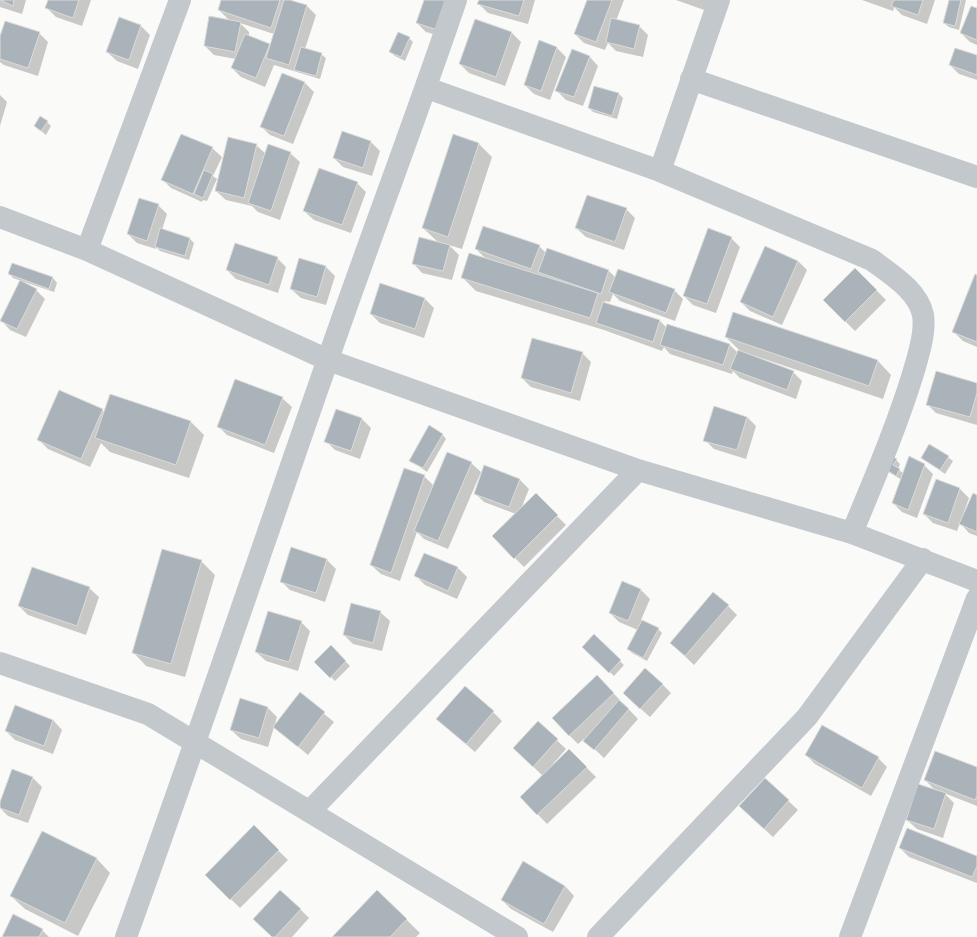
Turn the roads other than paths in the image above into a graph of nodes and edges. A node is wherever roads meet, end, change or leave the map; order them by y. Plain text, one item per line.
1 (180, 0) edge
2 (456, 0) edge
3 (719, 0) edge
4 (691, 79) junction
5 (426, 88) junction
6 (660, 171) junction
7 (977, 177) edge
8 (0, 218) edge
9 (87, 250) junction
10 (328, 360) junction
11 (638, 470) junction
12 (852, 533) junction
13 (922, 559) junction
14 (977, 581) edge
15 (977, 598) edge
16 (0, 663) edge
17 (196, 744) junction
18 (310, 811) junction
19 (126, 937) edge
20 (517, 937) edge
21 (598, 937) edge
22 (850, 937) edge

1 - 9 street
2 - 5 street
3 - 4 street
4 - 6 street
4 - 7 street
5 - 6 street
5 - 10 street
6 - 12 street
8 - 9 street
9 - 10 street
10 - 11 street
10 - 17 street
11 - 12 street
11 - 18 street
12 - 13 street
13 - 14 street
13 - 21 street
15 - 22 street
16 - 17 street
17 - 18 street
17 - 19 street
18 - 20 street

